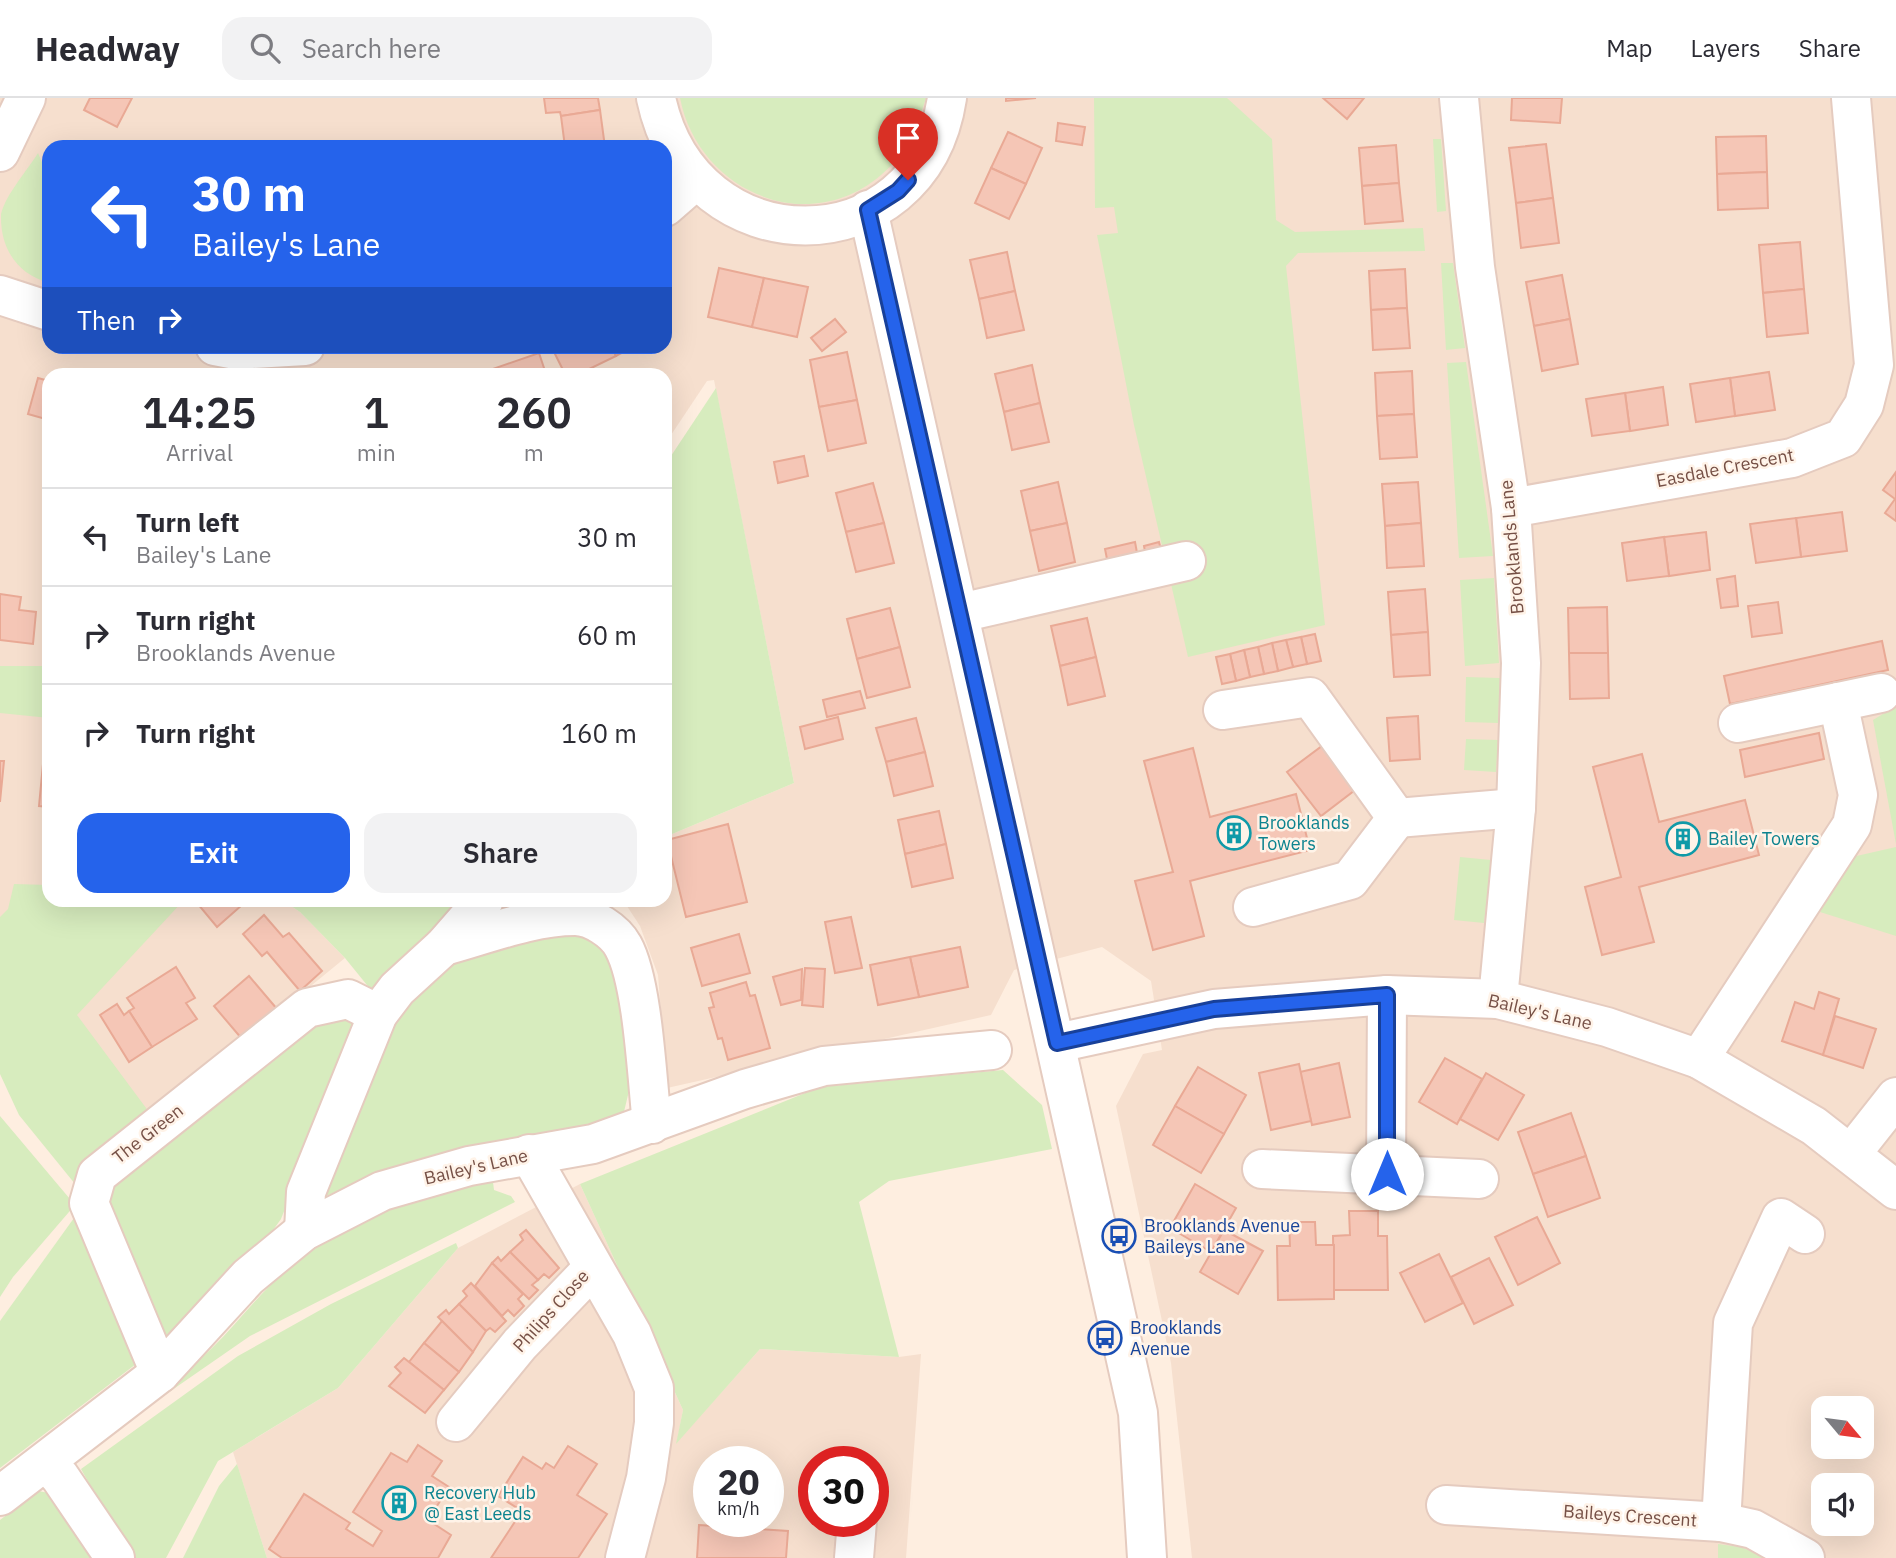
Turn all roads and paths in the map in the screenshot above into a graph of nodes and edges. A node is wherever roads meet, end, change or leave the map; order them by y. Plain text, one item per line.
1 (26, 98) edge
2 (656, 98) edge
3 (947, 98) edge
4 (1460, 98) edge
5 (1851, 98) edge
6 (668, 140) edge
7 (672, 149) edge
8 (0, 152) edge
9 (696, 180) junction
10 (672, 200) edge
11 (868, 210) junction
12 (0, 295) edge
13 (42, 309) edge
14 (249, 354) edge
15 (228, 357) edge
16 (1511, 508) junction
17 (1186, 561) dead end
18 (960, 614) junction
19 (1881, 693) dead end
20 (1838, 702) junction
21 (1223, 710) dead end
22 (1738, 723) dead end
23 (1516, 808) junction
24 (1397, 818) junction
25 (478, 907) edge
26 (1253, 907) dead end
27 (444, 946) junction
28 (1387, 995) junction
29 (1498, 999) junction
30 (378, 1014) junction
31 (1057, 1043) junction
32 (992, 1050) dead end
33 (1699, 1059) junction
34 (1896, 1097) edge
35 (652, 1124) junction
36 (529, 1154) junction
37 (1851, 1154) junction
38 (1262, 1169) dead end
39 (1387, 1174) junction
40 (1479, 1179) dead end
41 (1896, 1190) edge
42 (304, 1231) junction
43 (1805, 1234) dead end
44 (592, 1269) junction
45 (160, 1373) junction
46 (456, 1422) dead end
47 (47, 1463) junction
48 (0, 1496) edge
49 (1446, 1505) dead end
50 (1721, 1522) junction
51 (856, 1537) edge
52 (116, 1558) edge
53 (625, 1558) edge
54 (854, 1558) edge
55 (1147, 1558) edge
56 (1805, 1558) edge

1 - 8 street
2 - 6 street
3 - 11 street
4 - 16 street, Brooklands Lane
5 - 16 street, Easdale Crescent
7 - 9 street
9 - 10 street
9 - 11 street
11 - 18 street
12 - 13 street
14 - 15 street
16 - 23 street, Brooklands Lane
17 - 18 street
18 - 31 street
19 - 20 street
20 - 22 street
20 - 33 street
21 - 24 street
23 - 24 street
23 - 29 street, Brooklands Lane
24 - 26 street
25 - 27 street
27 - 30 street
27 - 35 street
28 - 29 street, Bailey's Lane
28 - 31 street, Bailey's Lane
28 - 39 street
29 - 33 street, Bailey's Lane
30 - 42 street
30 - 45 street, The Green
31 - 55 street
32 - 35 street, Bailey's Lane
33 - 37 street, Bailey's Lane
34 - 37 street
35 - 36 street, Bailey's Lane
36 - 42 street, Bailey's Lane
36 - 44 street, Philips Close
37 - 41 street, Bailey's Lane
38 - 39 street
39 - 40 street
42 - 45 street, Bailey's Lane
43 - 50 street
44 - 46 street, Philips Close
44 - 53 street
45 - 47 street, Bailey's Lane
47 - 48 street
47 - 52 street
49 - 50 street, Baileys Crescent
50 - 56 street, Baileys Crescent
51 - 54 street

